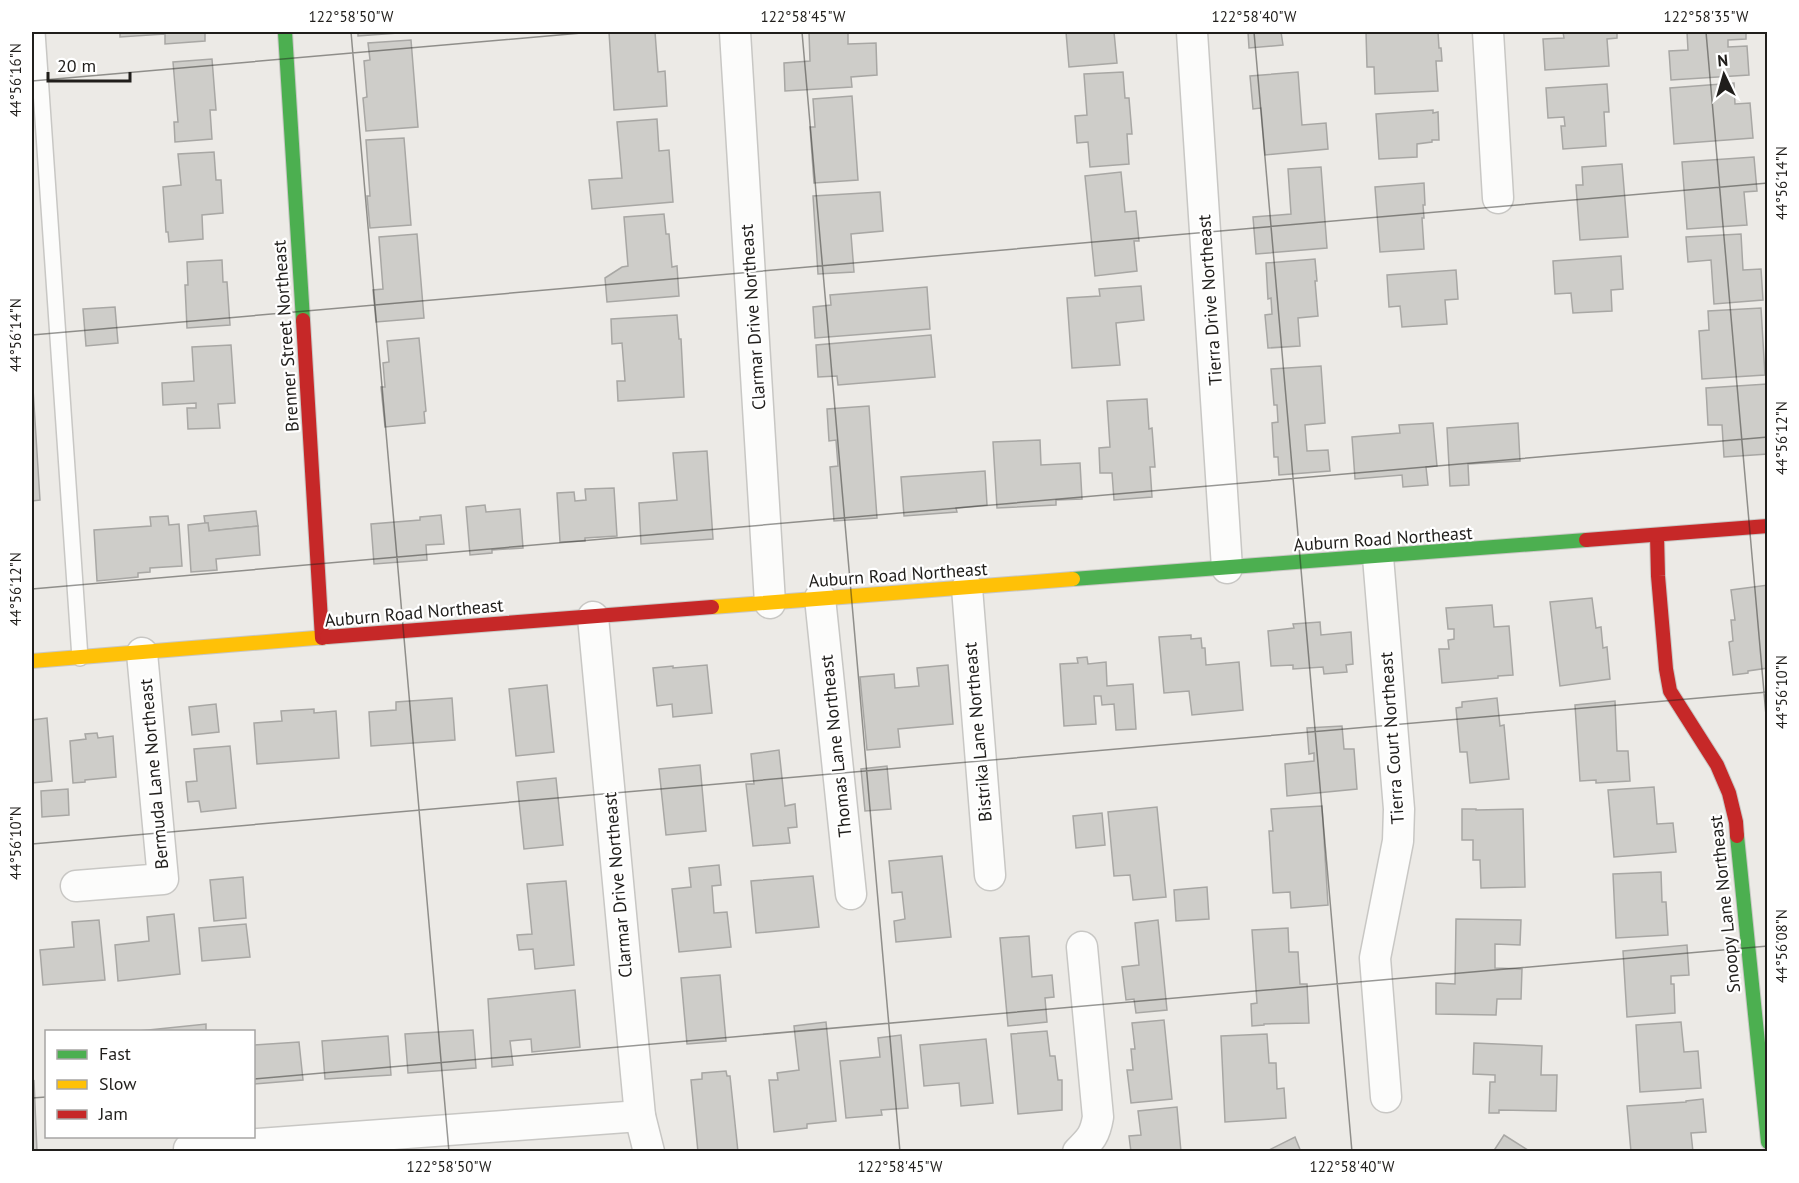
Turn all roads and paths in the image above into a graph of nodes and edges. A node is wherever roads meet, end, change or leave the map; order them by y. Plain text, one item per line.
1 (38, 32) edge
2 (285, 32) edge
3 (735, 32) edge
4 (1192, 32) edge
5 (1488, 32) edge
6 (1498, 198) dead end
7 (1767, 526) edge
8 (1657, 535) junction
9 (1378, 557) junction
10 (1227, 568) junction
11 (967, 588) junction
12 (820, 598) junction
13 (770, 603) junction
14 (593, 617) junction
15 (322, 638) junction
16 (142, 653) junction
17 (80, 658) junction
18 (32, 661) edge
19 (990, 875) dead end
20 (76, 886) dead end
21 (851, 894) dead end
22 (1082, 947) dead end
23 (1386, 1097) dead end
24 (640, 1116) junction
25 (1767, 1142) edge
26 (1084, 1146) edge
27 (189, 1149) dead end
28 (649, 1152) edge

1 - 17 lane
2 - 15 street, Brenner Street Northeast
3 - 13 street, Clarmar Drive Northeast
4 - 10 street, Tierra Drive Northeast
5 - 6 street
7 - 8 street, Auburn Road Northeast
8 - 9 street, Auburn Road Northeast
8 - 25 street, Snoopy Lane Northeast
9 - 10 street, Auburn Road Northeast
9 - 23 street, Tierra Court Northeast
10 - 11 street, Auburn Road Northeast
11 - 12 street, Auburn Road Northeast
11 - 19 street, Bistrika Lane Northeast
12 - 13 street, Auburn Road Northeast
12 - 21 street, Thomas Lane Northeast
13 - 14 street, Auburn Road Northeast
14 - 15 street, Auburn Road Northeast
14 - 24 street, Clarmar Drive Northeast
15 - 16 street, Auburn Road Northeast
16 - 17 street, Auburn Road Northeast
16 - 20 street, Bermuda Lane Northeast
17 - 18 street, Auburn Road Northeast
22 - 26 street
24 - 27 street
24 - 28 street, Clarmar Drive Northeast

